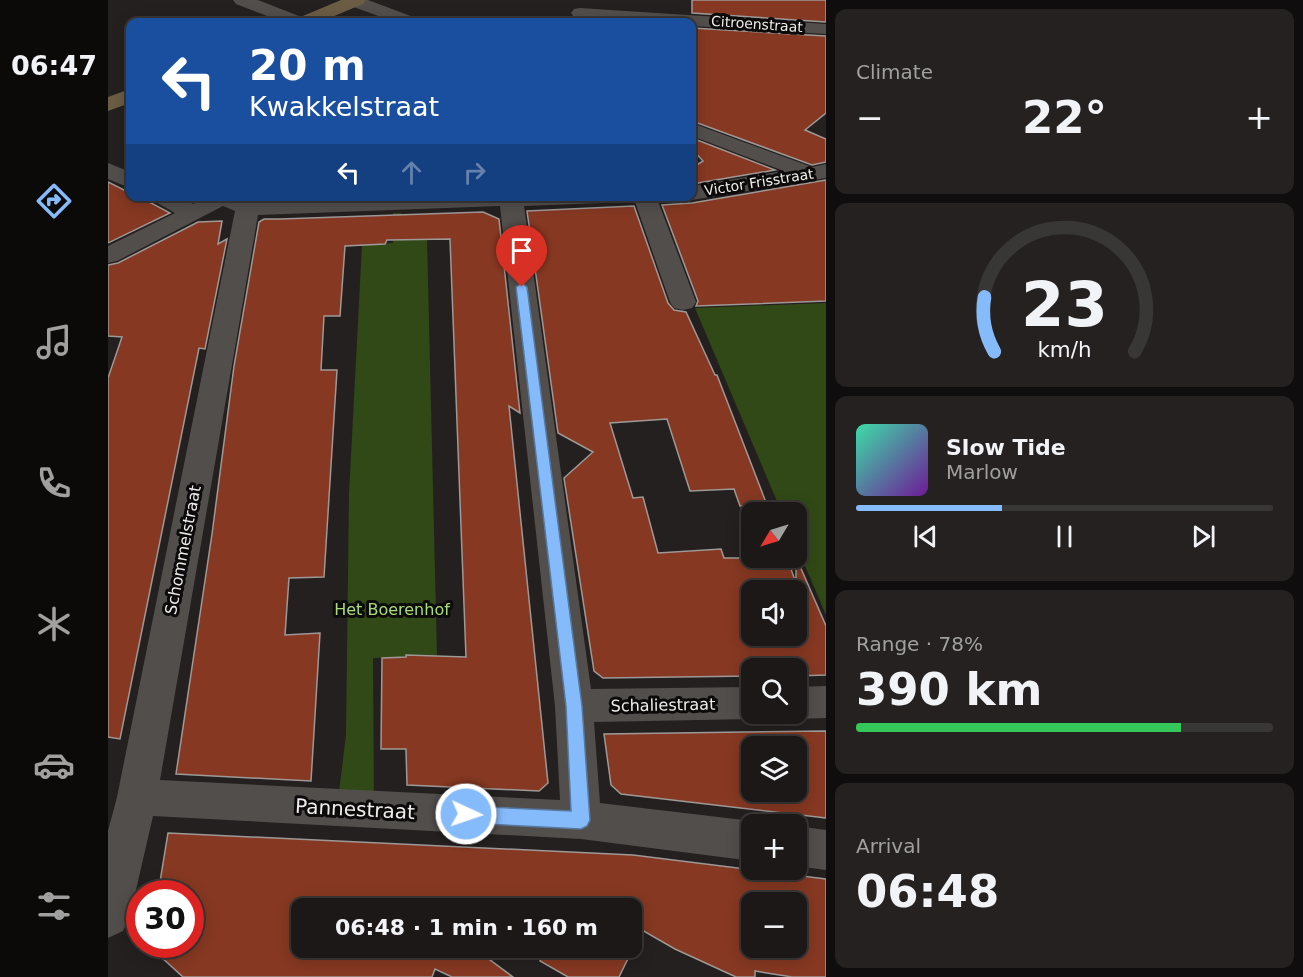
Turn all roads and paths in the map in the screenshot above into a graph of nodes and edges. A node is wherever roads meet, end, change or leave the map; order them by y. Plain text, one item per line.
1 (242, 0) edge
2 (605, 0) edge
3 (356, 1) edge
4 (580, 13) junction
5 (288, 18) edge
6 (315, 18) edge
7 (401, 18) edge
8 (570, 18) edge
9 (657, 18) edge
10 (696, 21) edge
11 (826, 29) edge
12 (126, 97) edge
13 (108, 105) edge
14 (696, 130) edge
15 (108, 170) edge
16 (818, 172) edge
17 (126, 179) edge
18 (696, 192) edge
19 (171, 201) edge
20 (232, 201) edge
21 (511, 201) edge
22 (646, 201) edge
23 (194, 213) junction
24 (108, 256) edge
25 (682, 302) dead end
26 (826, 702) edge
27 (741, 703) edge
28 (807, 703) edge
29 (574, 706) junction
30 (136, 797) junction
31 (581, 820) junction
32 (741, 840) edge
33 (807, 847) edge
34 (826, 850) edge
35 (108, 916) edge

1 - 5 street
2 - 4 street
3 - 6 street
3 - 7 street
4 - 8 street
4 - 9 street, Citroenstraat
10 - 11 street, Citroenstraat
12 - 13 street
14 - 16 street
15 - 17 street
16 - 18 street, Victor Frisstraat
19 - 23 street
20 - 23 street
20 - 30 street, Schommelstraat
21 - 29 street
22 - 25 street
23 - 24 street
26 - 28 street
27 - 29 street, Schaliestraat
29 - 31 street
30 - 31 street, Pannestraat
30 - 35 street, Schommelstraat
31 - 32 street, Pannestraat
33 - 34 street

